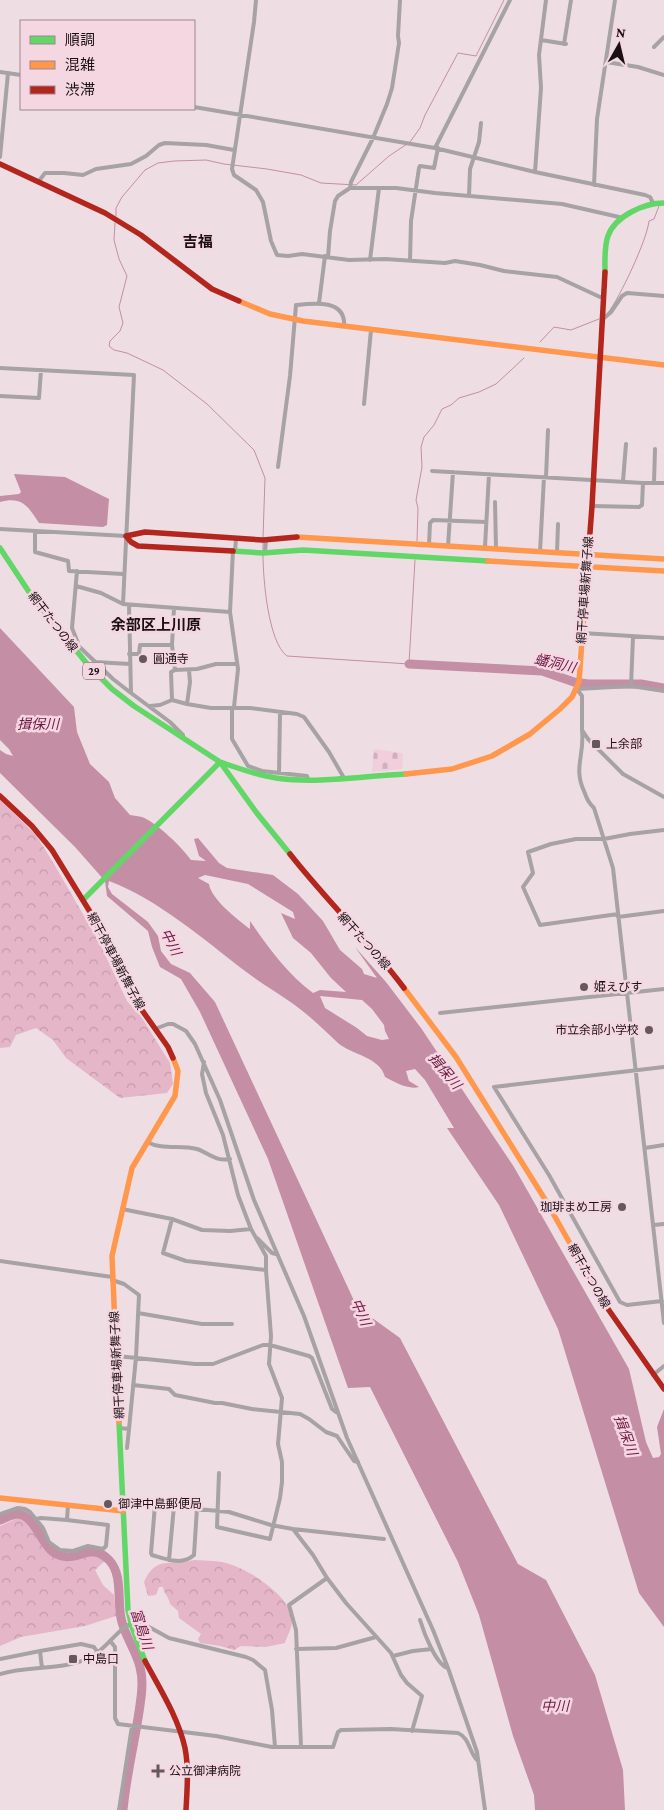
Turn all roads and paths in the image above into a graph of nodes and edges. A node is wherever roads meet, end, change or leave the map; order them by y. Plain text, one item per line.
1 (256, 0) edge
2 (400, 0) edge
3 (510, 0) edge
4 (546, 0) edge
5 (571, 0) edge
6 (616, 0) edge
7 (664, 36) edge
8 (541, 40) junction
9 (654, 46) dead end
10 (606, 62) junction
11 (0, 72) edge
12 (8, 73) junction
13 (20, 75) edge
14 (664, 75) edge
15 (195, 107) edge
16 (239, 115) junction
17 (481, 123) dead end
18 (373, 138) junction
19 (437, 148) junction
20 (234, 150) junction
21 (474, 156) junction
22 (0, 157) edge
23 (0, 164) edge
24 (535, 172) junction
25 (39, 182) junction
26 (594, 185) junction
27 (350, 188) junction
28 (379, 188) junction
29 (415, 190) junction
30 (469, 196) junction
31 (653, 203) junction
32 (664, 203) edge
33 (621, 219) junction
34 (326, 257) junction
35 (370, 260) junction
36 (410, 261) junction
37 (664, 296) edge
38 (603, 297) junction
39 (319, 303) junction
40 (296, 320) junction
41 (602, 320) junction
42 (344, 326) junction
43 (371, 330) junction
44 (600, 358) junction
45 (664, 365) edge
46 (0, 368) edge
47 (41, 370) junction
48 (0, 396) edge
49 (364, 404) dead end
50 (548, 430) dead end
51 (626, 444) dead end
52 (655, 449) dead end
53 (278, 467) dead end
54 (432, 470) dead end
55 (453, 472) junction
56 (489, 474) junction
57 (545, 477) junction
58 (593, 480) junction
59 (624, 481) junction
60 (643, 483) junction
61 (654, 483) junction
62 (664, 483) edge
63 (495, 502) dead end
64 (592, 506) junction
65 (450, 520) junction
66 (486, 522) junction
67 (558, 524) dead end
68 (0, 528) edge
69 (35, 532) junction
70 (126, 536) junction
71 (236, 539) junction
72 (266, 540) junction
73 (429, 545) junction
74 (448, 546) junction
75 (485, 547) junction
76 (0, 548) edge
77 (496, 548) junction
78 (234, 551) junction
79 (265, 552) junction
80 (540, 552) junction
81 (557, 553) junction
82 (587, 555) junction
83 (664, 559) edge
84 (586, 567) junction
85 (77, 571) junction
86 (664, 571) edge
87 (124, 574) junction
88 (76, 586) junction
89 (123, 604) junction
90 (129, 605) junction
91 (174, 608) junction
92 (230, 612) junction
93 (58, 629) junction
94 (582, 633) junction
95 (633, 637) junction
96 (664, 638) edge
97 (79, 645) junction
98 (172, 645) junction
99 (129, 654) junction
100 (95, 662) junction
101 (130, 664) junction
102 (237, 664) junction
103 (175, 670) junction
104 (189, 670) junction
105 (578, 685) junction
106 (631, 686) junction
107 (664, 692) edge
108 (131, 693) junction
109 (172, 700) junction
110 (187, 704) junction
111 (150, 706) junction
112 (233, 708) junction
113 (280, 712) junction
114 (582, 730) junction
115 (190, 742) junction
116 (218, 764) junction
117 (279, 774) junction
118 (344, 778) junction
119 (308, 780) junction
120 (0, 796) edge
121 (664, 797) edge
122 (664, 830) edge
123 (604, 839) junction
124 (85, 899) junction
125 (664, 912) edge
126 (618, 915) junction
127 (664, 989) edge
128 (628, 993) junction
129 (440, 1013) dead end
130 (155, 1029) junction
131 (204, 1062) junction
132 (664, 1067) edge
133 (637, 1070) junction
134 (147, 1142) junction
135 (664, 1145) edge
136 (645, 1148) junction
137 (230, 1159) junction
138 (122, 1209) junction
139 (172, 1219) junction
140 (664, 1224) edge
141 (654, 1225) junction
142 (250, 1229) junction
143 (255, 1237) junction
144 (276, 1254) junction
145 (0, 1261) edge
146 (266, 1270) junction
147 (112, 1279) junction
148 (662, 1301) junction
149 (138, 1313) junction
150 (664, 1323) edge
151 (232, 1324) dead end
152 (270, 1345) junction
153 (117, 1356) junction
154 (136, 1357) junction
155 (664, 1366) edge
156 (653, 1375) junction
157 (133, 1385) junction
158 (664, 1389) edge
159 (336, 1412) junction
160 (281, 1413) junction
161 (120, 1428) junction
162 (129, 1429) junction
163 (127, 1448) dead end
164 (358, 1462) junction
165 (219, 1473) dead end
166 (0, 1498) edge
167 (123, 1502) junction
168 (68, 1505) junction
169 (155, 1505) junction
170 (174, 1506) junction
171 (197, 1508) junction
172 (218, 1510) junction
173 (123, 1511) junction
174 (0, 1514) edge
175 (36, 1519) junction
176 (67, 1520) junction
177 (274, 1525) junction
178 (293, 1529) junction
179 (384, 1539) dead end
180 (169, 1560) junction
181 (328, 1578) junction
182 (420, 1620) dead end
183 (129, 1625) junction
184 (376, 1637) junction
185 (111, 1642) junction
186 (296, 1649) junction
187 (432, 1649) junction
188 (40, 1651) junction
189 (98, 1653) junction
190 (393, 1656) junction
191 (0, 1659) edge
192 (42, 1668) junction
193 (448, 1668) junction
194 (0, 1674) edge
195 (134, 1726) junction
196 (179, 1731) junction
197 (412, 1731) junction
198 (301, 1746) junction
199 (275, 1747) junction
200 (478, 1761) junction
201 (119, 1810) edge
202 (186, 1810) edge
203 (485, 1810) edge

1 - 16 street
2 - 18 street
3 - 19 street
4 - 8 street
5 - 8 street
6 - 10 street
7 - 9 street
8 - 24 street
10 - 14 street
10 - 26 street
11 - 12 street
12 - 13 street
12 - 22 street
15 - 16 street
16 - 18 street
16 - 20 street
17 - 21 street
18 - 19 street
18 - 27 street
19 - 21 street
19 - 29 street
20 - 25 street
20 - 34 street
21 - 24 street
21 - 30 street
23 - 25 main road
24 - 26 street
25 - 40 main road
26 - 31 street
27 - 28 street
27 - 34 street
28 - 29 street
28 - 35 street
29 - 30 street
29 - 36 street
30 - 33 street
31 - 32 main road
31 - 33 main road
33 - 38 main road, 網干停車場新舞子線
34 - 35 street
34 - 39 street
35 - 36 street
36 - 38 street
37 - 41 street
38 - 41 main road, 網干停車場新舞子線
39 - 40 street
39 - 42 street
40 - 42 main road
40 - 53 street
41 - 44 main road, 網干停車場新舞子線
42 - 43 main road
43 - 44 main road
43 - 49 street
44 - 45 main road
44 - 58 main road, 網干停車場新舞子線
46 - 47 street
47 - 48 street
47 - 70 street
50 - 57 street
51 - 59 street
52 - 61 street
54 - 55 street
55 - 56 street
55 - 65 street
56 - 57 street
56 - 66 street
57 - 58 street
57 - 80 street
58 - 59 street
58 - 64 main road, 網干停車場新舞子線
59 - 60 street
60 - 61 street
60 - 64 street
61 - 62 street
63 - 77 street
64 - 82 main road, 網干停車場新舞子線
65 - 66 street
65 - 73 street
65 - 74 street
66 - 75 street
67 - 81 street
68 - 69 street
69 - 70 street
69 - 85 street
70 - 71 main road
70 - 78 main road
70 - 87 street
71 - 72 main road
71 - 78 street
72 - 73 main road
72 - 79 street
73 - 74 main road
74 - 75 main road
75 - 77 main road
76 - 93 main road, 網干たつの線 / 29
77 - 80 main road
78 - 79 main road
78 - 92 street
79 - 84 main road
80 - 81 main road
81 - 82 main road
82 - 83 main road
82 - 84 main road, 網干停車場新舞子線
84 - 86 main road
84 - 94 main road, 網干停車場新舞子線
85 - 87 street
85 - 88 street
87 - 89 street
88 - 89 street
88 - 97 street
89 - 90 street
90 - 91 street
90 - 99 street
91 - 92 street
91 - 98 street
92 - 102 street
93 - 97 street
93 - 115 main road, 網干たつの線 / 29
94 - 95 street
94 - 105 main road, 網干停車場新舞子線
95 - 96 street
95 - 106 street
97 - 100 street
98 - 99 street
98 - 103 street
99 - 101 street
100 - 101 street
100 - 108 street
101 - 108 street
102 - 104 street
102 - 112 street
103 - 104 street
103 - 109 street
104 - 110 street
105 - 106 street
105 - 114 street
105 - 118 main road
106 - 107 street
108 - 111 street
109 - 110 street
109 - 111 street
110 - 112 street
111 - 115 street
112 - 113 street
112 - 117 street
113 - 117 street
113 - 118 street
114 - 121 street
114 - 123 street
115 - 116 main road, 網干たつの線 / 29
116 - 119 main road
116 - 124 main road, 網干停車場新舞子線
116 - 156 main road, 網干たつの線 / 29
117 - 119 street
118 - 119 main road
120 - 124 main road
122 - 123 street
123 - 126 street
123 - 126 street
124 - 130 main road, 網干停車場新舞子線
125 - 126 street
126 - 128 street
127 - 128 street
128 - 129 street
128 - 133 street
130 - 131 street
130 - 134 main road, 網干停車場新舞子線
131 - 137 street
131 - 144 street
132 - 133 street
133 - 136 street
133 - 148 street
134 - 137 street
134 - 138 main road, 網干停車場新舞子線
135 - 136 street
136 - 141 street
137 - 142 street
138 - 139 street
138 - 147 main road, 網干停車場新舞子線
139 - 142 street
139 - 146 street
140 - 141 street
141 - 148 street
142 - 143 street
143 - 144 street
143 - 146 street
144 - 159 street
145 - 147 street
146 - 152 street
147 - 149 street
147 - 153 main road, 網干停車場新舞子線
148 - 150 street
149 - 151 street
149 - 154 street
152 - 154 street
152 - 159 street
152 - 160 street
153 - 154 street
153 - 161 main road, 網干停車場新舞子線
154 - 157 street
155 - 156 street
156 - 158 main road, 網干たつの線 / 29
157 - 160 street
157 - 162 street
159 - 164 street
160 - 164 street
160 - 177 street
161 - 162 street
161 - 167 main road, 網干停車場新舞子線
162 - 163 street
164 - 193 street
165 - 172 street
166 - 168 main road
167 - 169 street
167 - 173 main road, 網干停車場新舞子線
168 - 173 main road
168 - 176 street
169 - 170 street
169 - 180 street
170 - 171 street
170 - 180 street
171 - 172 street
171 - 180 street
172 - 177 street
172 - 177 street
173 - 183 main road, 網干停車場新舞子線
174 - 175 street
175 - 176 street
175 - 176 street
177 - 178 street
178 - 179 street
178 - 181 street
181 - 184 street
181 - 186 street
182 - 187 street
183 - 185 street
183 - 196 main road, 網干停車場新舞子線
183 - 199 street
184 - 186 street
184 - 190 street
185 - 189 street
185 - 195 street
186 - 198 street
187 - 190 street
187 - 193 street
188 - 189 street
188 - 191 street
188 - 192 street
189 - 192 street
190 - 197 street
192 - 194 street
193 - 200 street
195 - 196 street
195 - 201 street
196 - 199 street
196 - 202 main road, 網干停車場新舞子線
197 - 198 street
197 - 200 street
198 - 199 street
200 - 203 street

